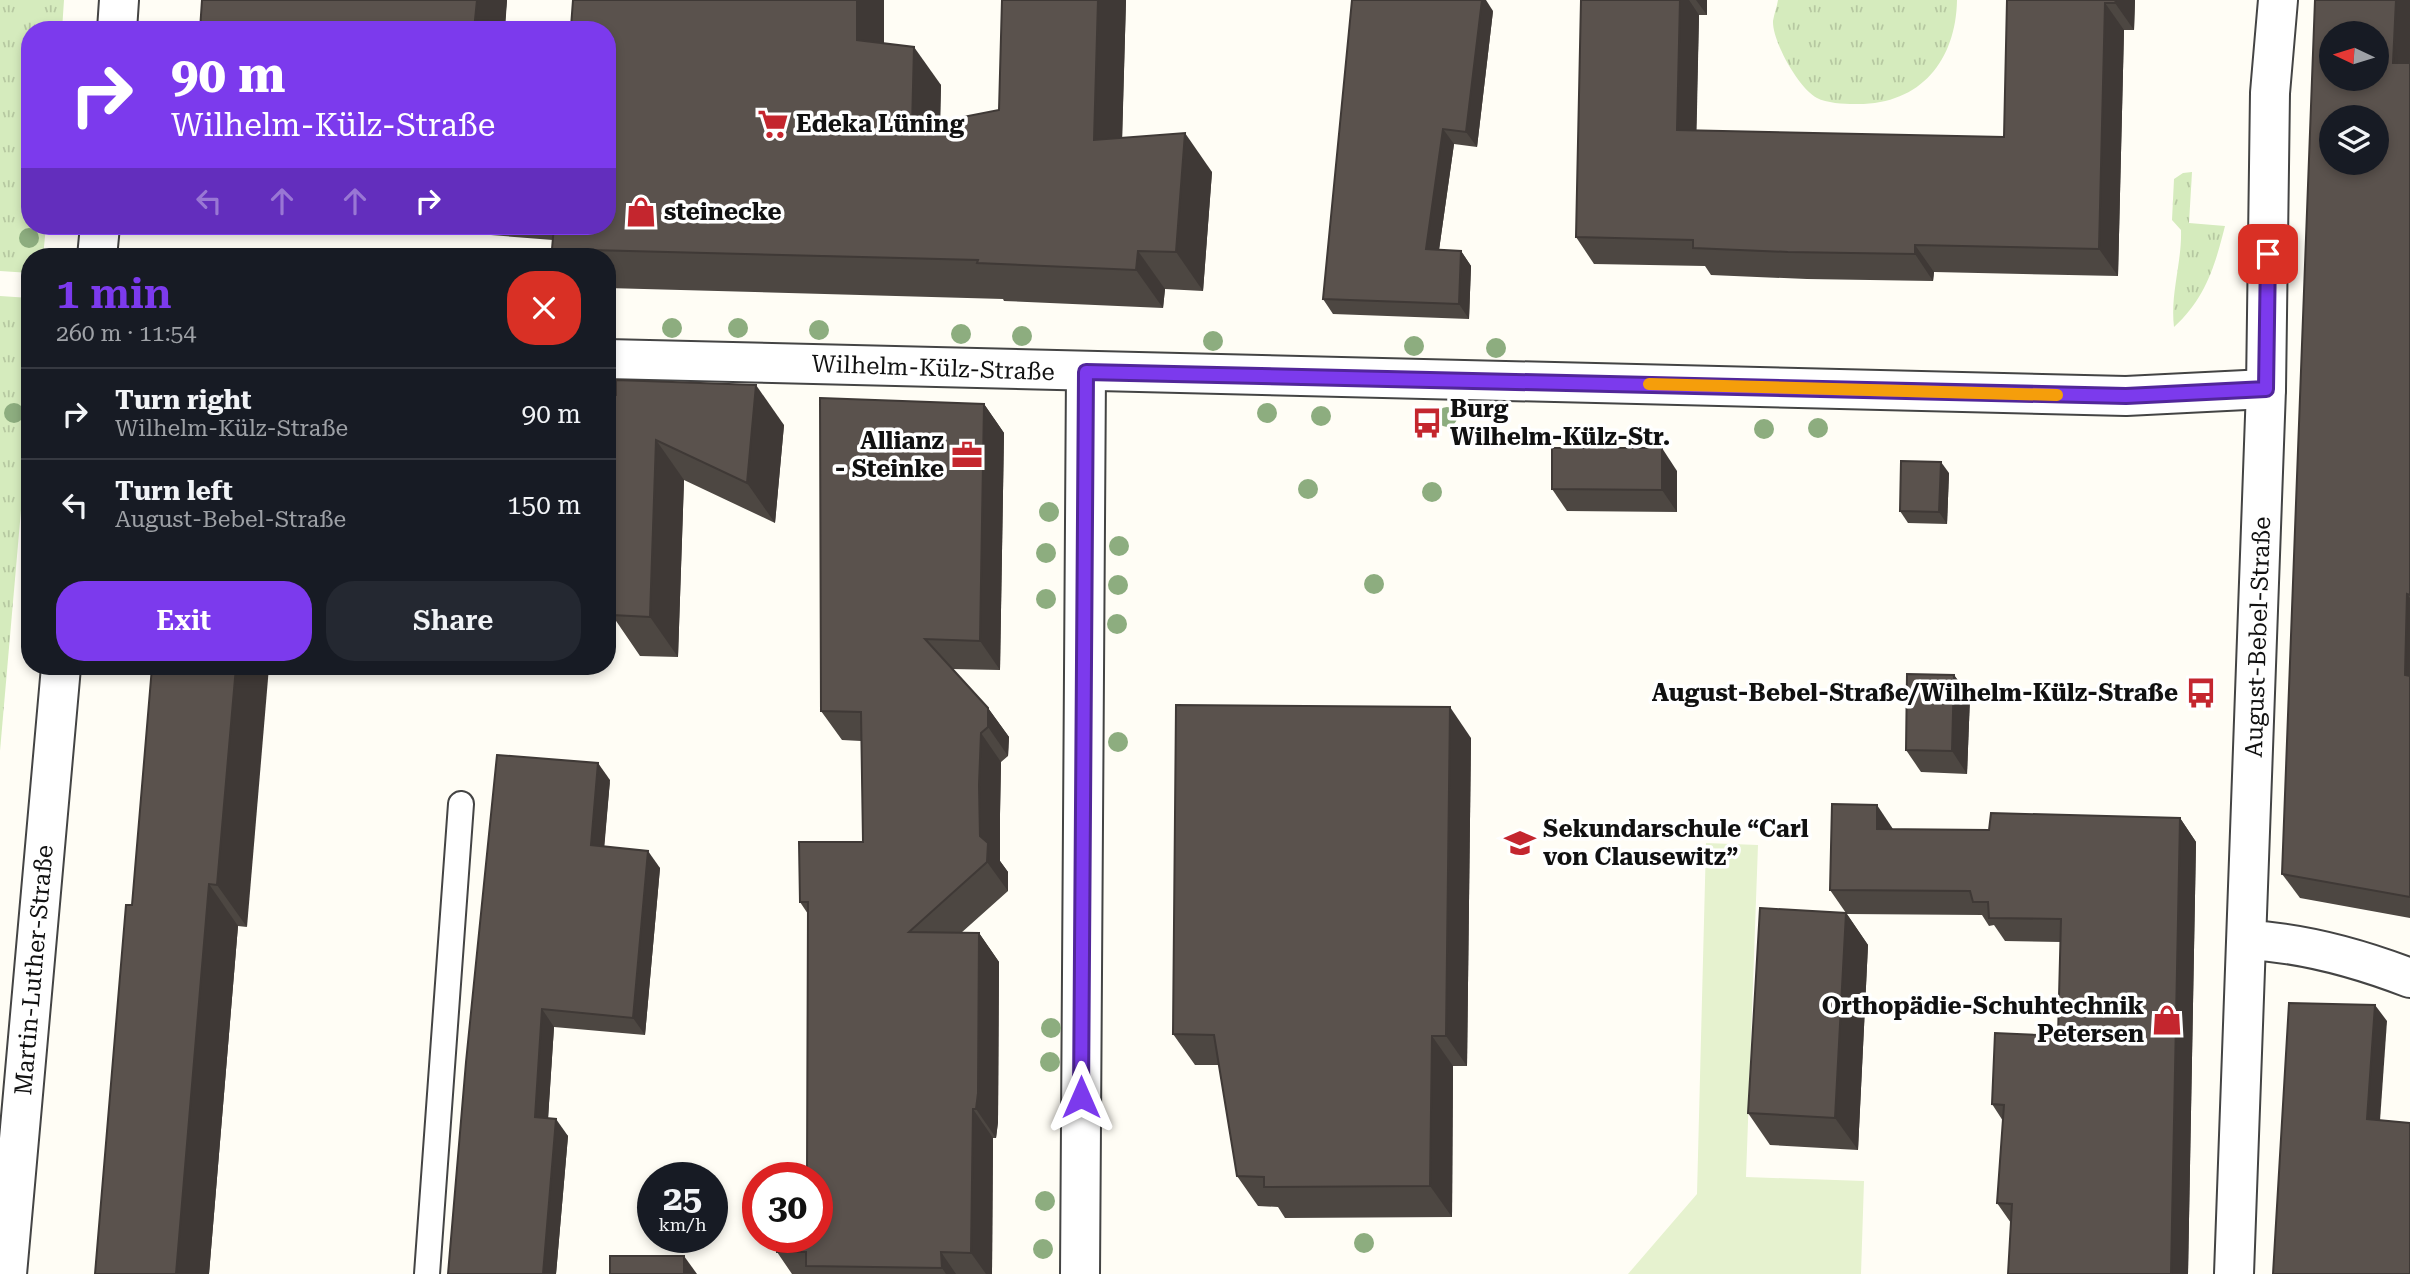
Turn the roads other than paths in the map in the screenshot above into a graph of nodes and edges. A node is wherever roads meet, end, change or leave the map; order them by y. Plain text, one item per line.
1 (119, 0) edge
2 (2278, 0) edge
3 (118, 21) edge
4 (616, 359) edge
5 (1086, 372) junction
6 (2266, 389) junction
7 (60, 675) edge
8 (461, 804) dead end
9 (2248, 940) junction
10 (2410, 978) edge
11 (7, 1274) edge
12 (427, 1274) edge
13 (1080, 1274) edge
14 (2234, 1274) edge

1 - 3 street
2 - 6 street, August-Bebel-Straße
4 - 5 street, Wilhelm-Külz-Straße
5 - 6 street, Wilhelm-Külz-Straße
5 - 13 street
6 - 9 street, August-Bebel-Straße
7 - 11 street, Martin-Luther-Straße
8 - 12 lane
9 - 10 street
9 - 14 street, August-Bebel-Straße

